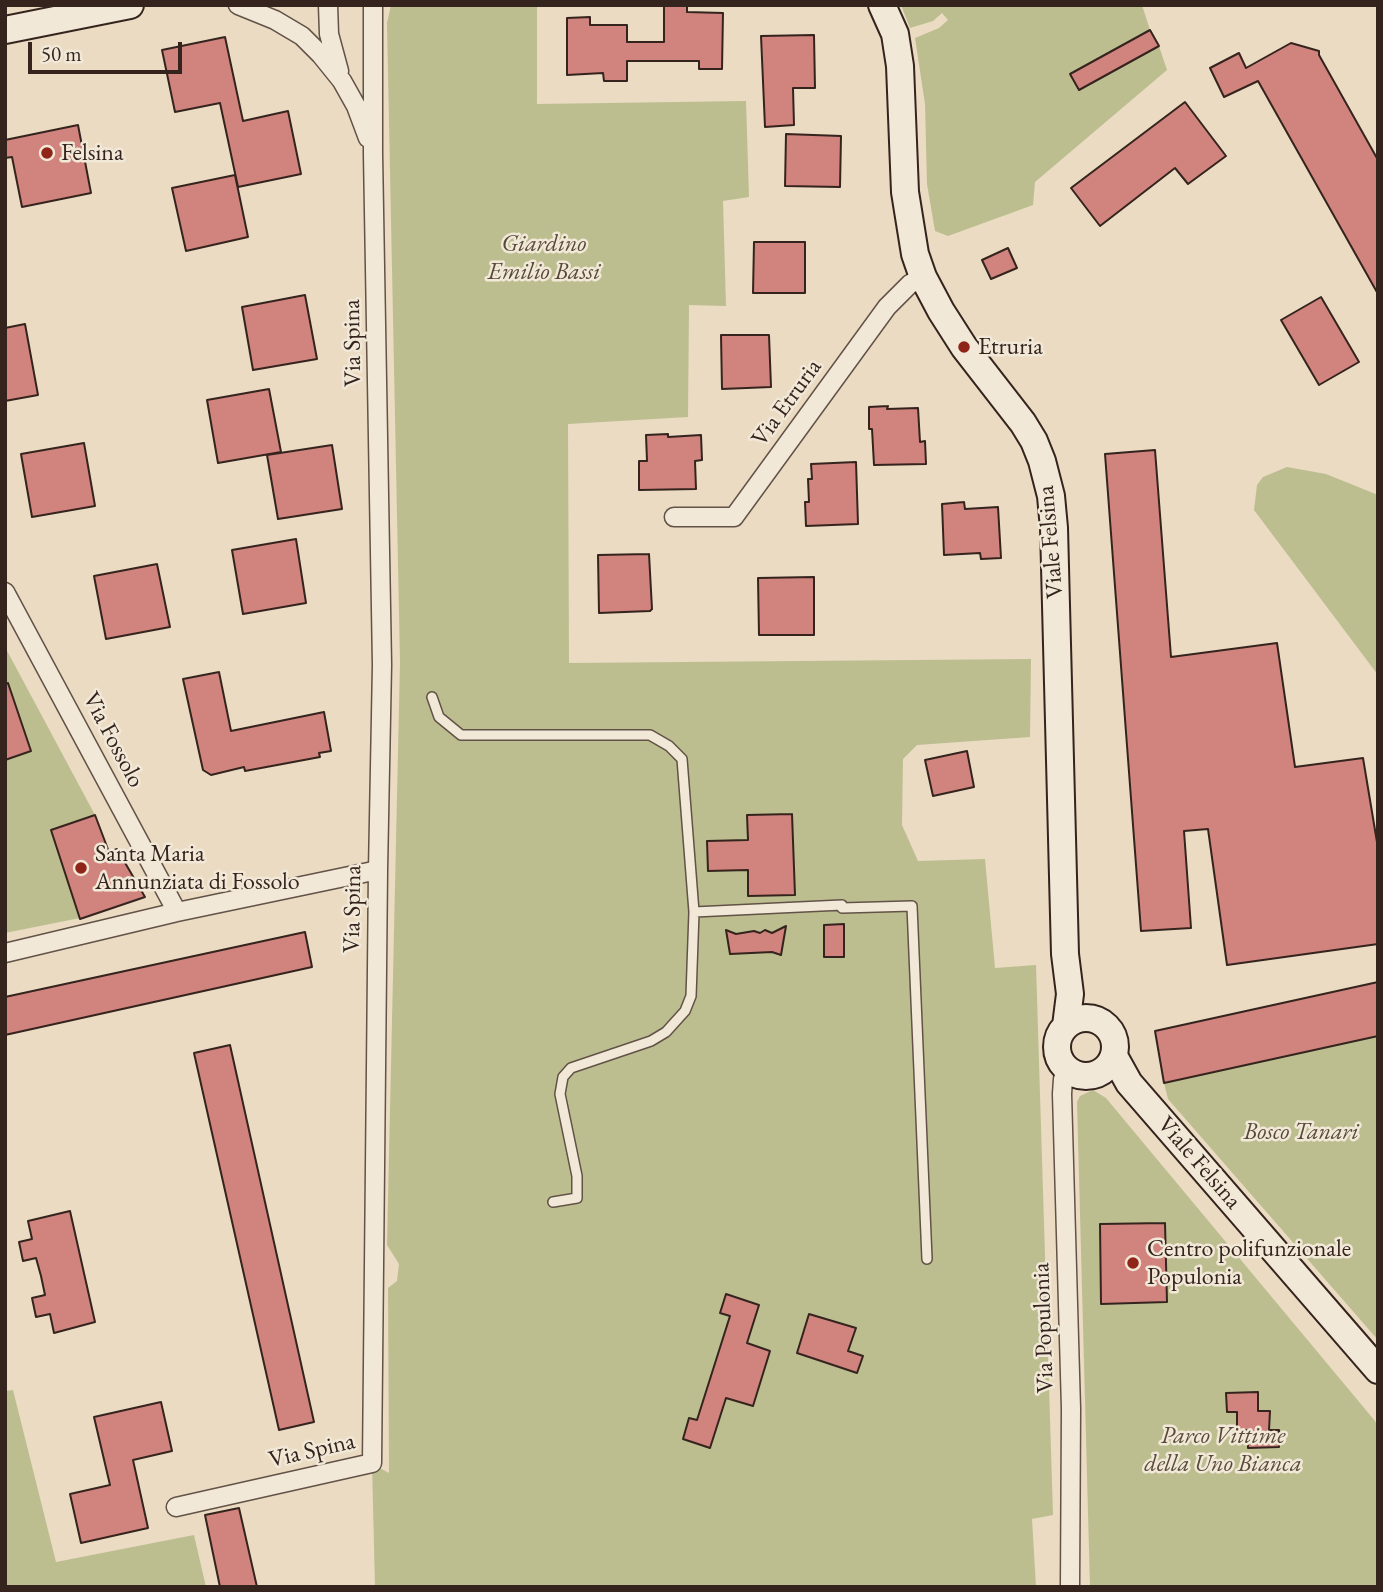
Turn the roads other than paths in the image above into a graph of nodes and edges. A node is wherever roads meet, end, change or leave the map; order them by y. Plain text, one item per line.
1 (130, 5) edge
2 (238, 5) edge
3 (328, 5) edge
4 (373, 5) edge
5 (881, 5) edge
6 (5, 30) edge
7 (342, 80) junction
8 (373, 154) junction
9 (923, 277) junction
10 (674, 517) dead end
11 (5, 592) edge
12 (432, 698) dead end
13 (378, 870) junction
14 (177, 912) junction
15 (694, 912) junction
16 (5, 953) edge
17 (1076, 1022) junction
18 (1108, 1064) junction
19 (1068, 1070) junction
20 (554, 1202) dead end
21 (927, 1259) dead end
22 (1378, 1370) edge
23 (176, 1507) dead end
24 (1070, 1587) edge

1 - 6 street
2 - 7 street, Via Spina
3 - 7 street, Via Spina
4 - 8 street, Via Spina
5 - 9 street, Viale Felsina
7 - 8 street, Via Spina
8 - 13 street, Via Spina
9 - 10 street, Via Etruria
9 - 17 street, Viale Felsina
11 - 14 street, Via Fossolo
12 - 15 lane
13 - 14 street
13 - 23 street, Via Spina
14 - 16 street
15 - 20 lane
15 - 21 lane
17 - 18 street, Viale Felsina
17 - 19 street
18 - 19 street
18 - 22 street, Viale Felsina
19 - 24 street, Via Populonia

